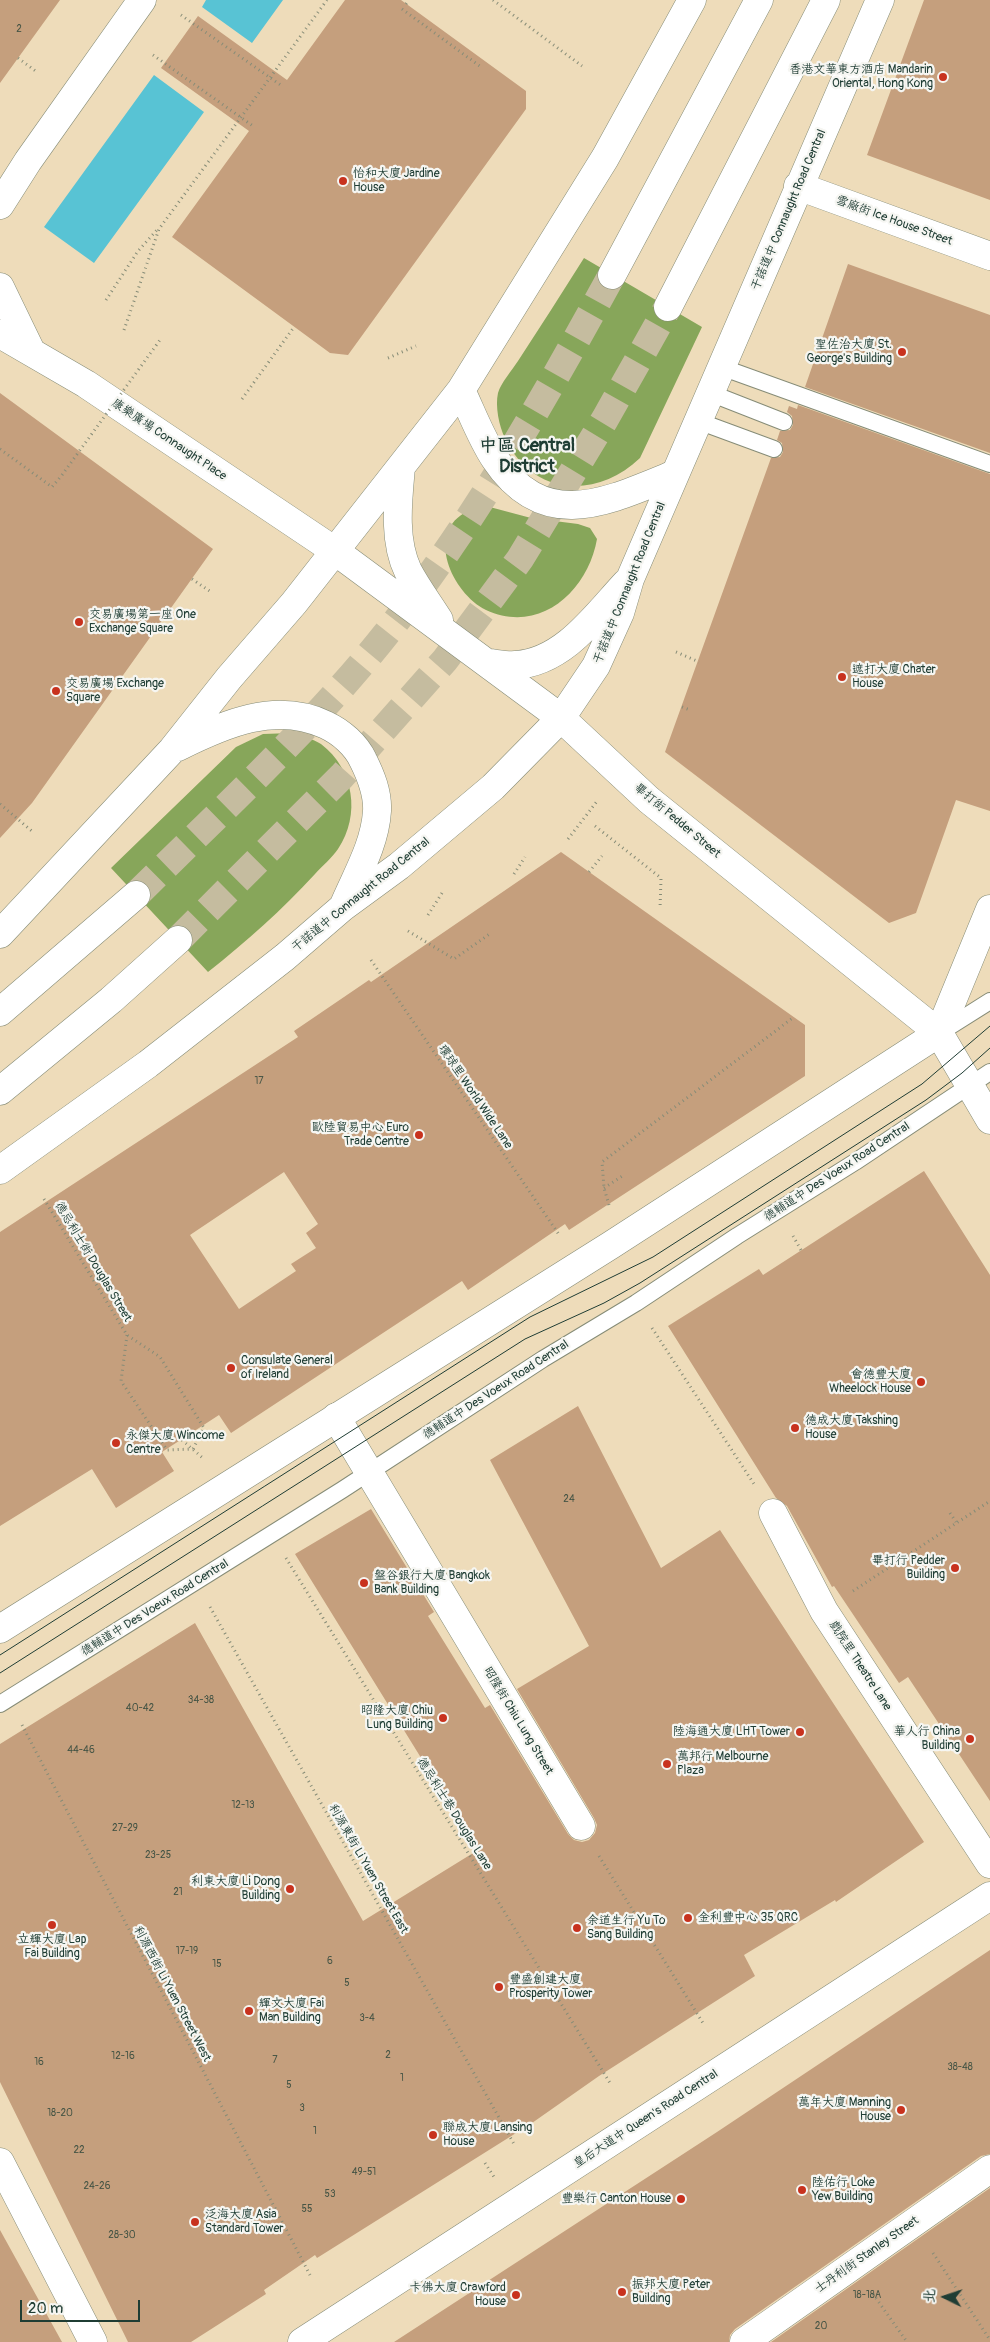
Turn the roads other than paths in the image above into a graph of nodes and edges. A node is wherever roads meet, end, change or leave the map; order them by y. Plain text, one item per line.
1 (142, 0) edge
2 (692, 0) edge
3 (759, 0) edge
4 (826, 0) edge
5 (880, 0) edge
6 (798, 186) junction
7 (0, 206) edge
8 (990, 256) edge
9 (612, 275) tunnel mouth
10 (0, 287) edge
11 (668, 307) tunnel mouth
12 (0, 334) edge
13 (30, 352) junction
14 (721, 368) junction
15 (462, 390) junction
16 (710, 393) junction
17 (698, 421) junction
18 (784, 422) dead end
19 (774, 450) dead end
20 (990, 464) edge
21 (401, 467) junction
22 (675, 474) junction
23 (335, 551) junction
24 (630, 579) junction
25 (446, 633) junction
26 (489, 663) junction
27 (561, 718) junction
28 (172, 750) junction
29 (136, 895) tunnel mouth
30 (343, 908) junction
31 (990, 909) edge
32 (0, 934) edge
33 (178, 940) tunnel mouth
34 (990, 1001) edge
35 (0, 1012) edge
36 (939, 1033) junction
37 (980, 1078) edge
38 (0, 1091) edge
39 (990, 1120) edge
40 (0, 1170) edge
41 (336, 1417) junction
42 (370, 1473) junction
43 (773, 1513) road end
44 (0, 1629) edge
45 (0, 1704) edge
46 (582, 1826) road end
47 (990, 1864) edge
48 (990, 1896) edge
49 (0, 2162) edge
50 (990, 2169) edge
51 (93, 2342) edge
52 (302, 2342) edge
53 (744, 2342) edge

1 - 7 main road
2 - 15 main road
3 - 9 main road
4 - 11 main road
5 - 6 main road, 干諾道中 Connaught Road Central
6 - 8 main road, 雪廠街 Ice House Street
6 - 14 main road, 干諾道中 Connaught Road Central
10 - 13 main road
12 - 13 main road, 康樂廣場 Connaught Place
13 - 23 main road, 康樂廣場 Connaught Place
14 - 16 main road, 干諾道中 Connaught Road Central
14 - 20 lane
15 - 21 main road
15 - 22 main road
16 - 17 main road, 干諾道中 Connaught Road Central
16 - 18 lane
17 - 19 lane
17 - 22 main road, 干諾道中 Connaught Road Central
21 - 23 main road
21 - 25 main road
22 - 24 main road, 干諾道中 Connaught Road Central
23 - 25 main road, 畢打街 Pedder Street
23 - 28 main road
24 - 26 main road
24 - 27 main road, 干諾道中 Connaught Road Central
25 - 26 main road, 畢打街 Pedder Street
26 - 27 main road, 畢打街 Pedder Street
27 - 30 main road, 干諾道中 Connaught Road Central
27 - 36 main road, 畢打街 Pedder Street
28 - 30 main road
28 - 32 main road
29 - 35 main road
30 - 40 main road, 干諾道中 Connaught Road Central
31 - 36 main road
33 - 38 main road
34 - 36 lane
36 - 37 main road, 畢打街 Pedder Street
36 - 41 main road
37 - 39 main road, 畢打街 Pedder Street
37 - 42 lane, 德輔道中 Des Voeux Road Central
41 - 42 main road, 昭隆街 Chiu Lung Street
41 - 44 main road
42 - 45 lane, 德輔道中 Des Voeux Road Central
42 - 46 main road, 昭隆街 Chiu Lung Street
43 - 47 main road, 戲院里 Theatre Lane
48 - 52 main road, 皇后大道中 Queen's Road Central
49 - 51 main road
50 - 53 main road, 士丹利街 Stanley Street

